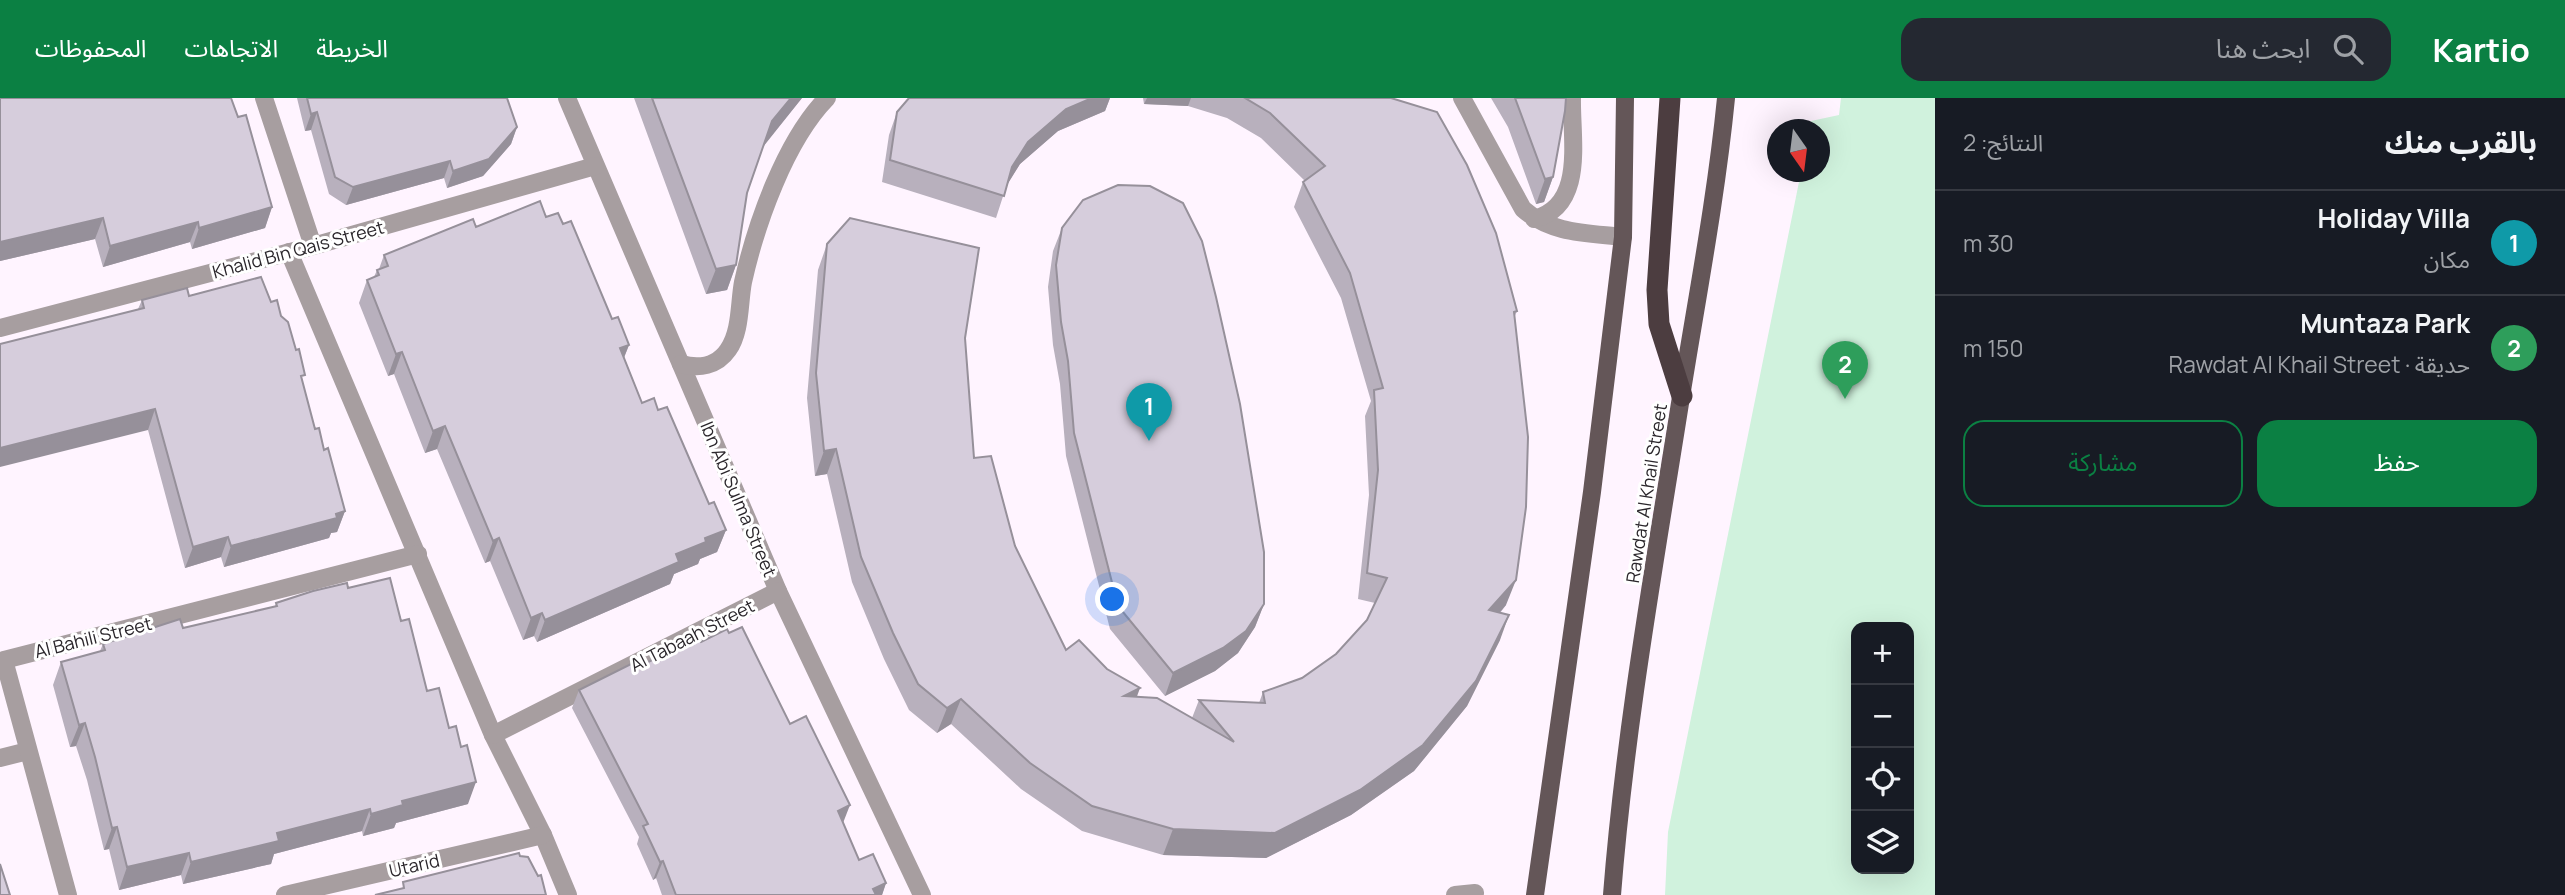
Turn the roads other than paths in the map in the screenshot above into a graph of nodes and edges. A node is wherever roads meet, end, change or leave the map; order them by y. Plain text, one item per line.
1 (264, 98) edge
2 (567, 98) edge
3 (827, 98) edge
4 (1462, 98) edge
5 (1572, 98) edge
6 (1625, 98) edge
7 (1670, 98) edge
8 (1726, 98) edge
9 (595, 166) junction
10 (1534, 219) junction
11 (1623, 237) junction
12 (313, 246) junction
13 (289, 251) junction
14 (0, 328) edge
15 (681, 364) junction
16 (1682, 396) junction
17 (418, 554) junction
18 (778, 591) junction
19 (493, 735) junction
20 (28, 751) junction
21 (0, 758) edge
22 (542, 835) junction
23 (1475, 893) dead end
24 (68, 895) edge
25 (285, 895) edge
26 (568, 895) edge
27 (922, 895) edge
28 (1455, 895) edge
29 (1535, 895) edge
30 (1612, 895) edge

1 - 12 street
2 - 9 street, Ibn Abi Sulma Street
3 - 15 street
4 - 10 street
5 - 10 street
6 - 11 main road
7 - 16 highway
8 - 16 main road, Rawdat Al Khail Street
9 - 12 street, Khalid Bin Qais Street
9 - 15 street, Ibn Abi Sulma Street
10 - 11 street
11 - 29 main road
12 - 13 street, Khalid Bin Qais Street
13 - 14 street, Khalid Bin Qais Street
13 - 17 street
15 - 18 street, Ibn Abi Sulma Street
16 - 30 main road, Rawdat Al Khail Street
17 - 19 street
17 - 20 street, Al Bahili Street
18 - 19 street, Al Tabaah Street
18 - 27 street, Ibn Abi Sulma Street
19 - 22 street
20 - 21 street
20 - 24 street, Al Bahili Street
22 - 25 street, Utarid
22 - 26 street
23 - 28 street

